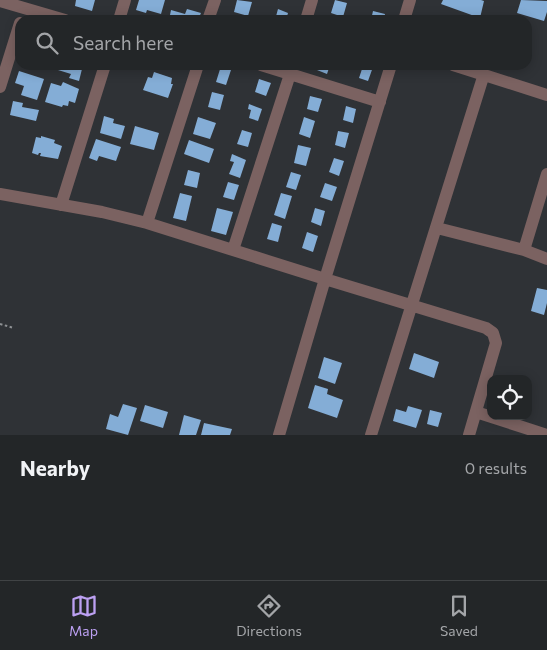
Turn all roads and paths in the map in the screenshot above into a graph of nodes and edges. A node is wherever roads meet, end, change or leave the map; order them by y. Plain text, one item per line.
1 (125, 0) edge
2 (214, 0) edge
3 (312, 0) edge
4 (410, 0) edge
5 (0, 1) edge
6 (23, 13) edge
7 (120, 15) edge
8 (210, 15) edge
9 (308, 15) edge
10 (406, 15) edge
11 (15, 39) edge
12 (103, 70) edge
13 (196, 70) edge
14 (291, 70) edge
15 (294, 70) edge
16 (390, 70) edge
17 (470, 70) edge
18 (484, 74) junction
19 (0, 87) edge
20 (547, 95) edge
21 (380, 102) junction
22 (547, 174) edge
23 (0, 194) edge
24 (61, 204) junction
25 (146, 224) junction
26 (437, 228) junction
27 (233, 250) junction
28 (524, 250) junction
29 (547, 258) edge
30 (325, 279) junction
31 (411, 306) junction
32 (0, 324) edge
33 (14, 328) dead end
34 (476, 412) junction
35 (279, 435) edge
36 (370, 435) edge
37 (469, 435) edge
38 (547, 435) edge

1 - 7 street
2 - 8 street
3 - 9 street
4 - 10 street
5 - 6 street
11 - 19 street
12 - 24 street
13 - 25 street
14 - 27 street
15 - 21 street
16 - 21 street
17 - 18 street
18 - 20 street
18 - 26 street
21 - 30 street
22 - 28 street
23 - 24 street
24 - 25 street
25 - 27 street
26 - 28 street
26 - 31 street
27 - 30 street
28 - 29 street
30 - 31 street
30 - 35 street
31 - 34 street
31 - 36 street
32 - 33 path
34 - 37 street
34 - 38 street

